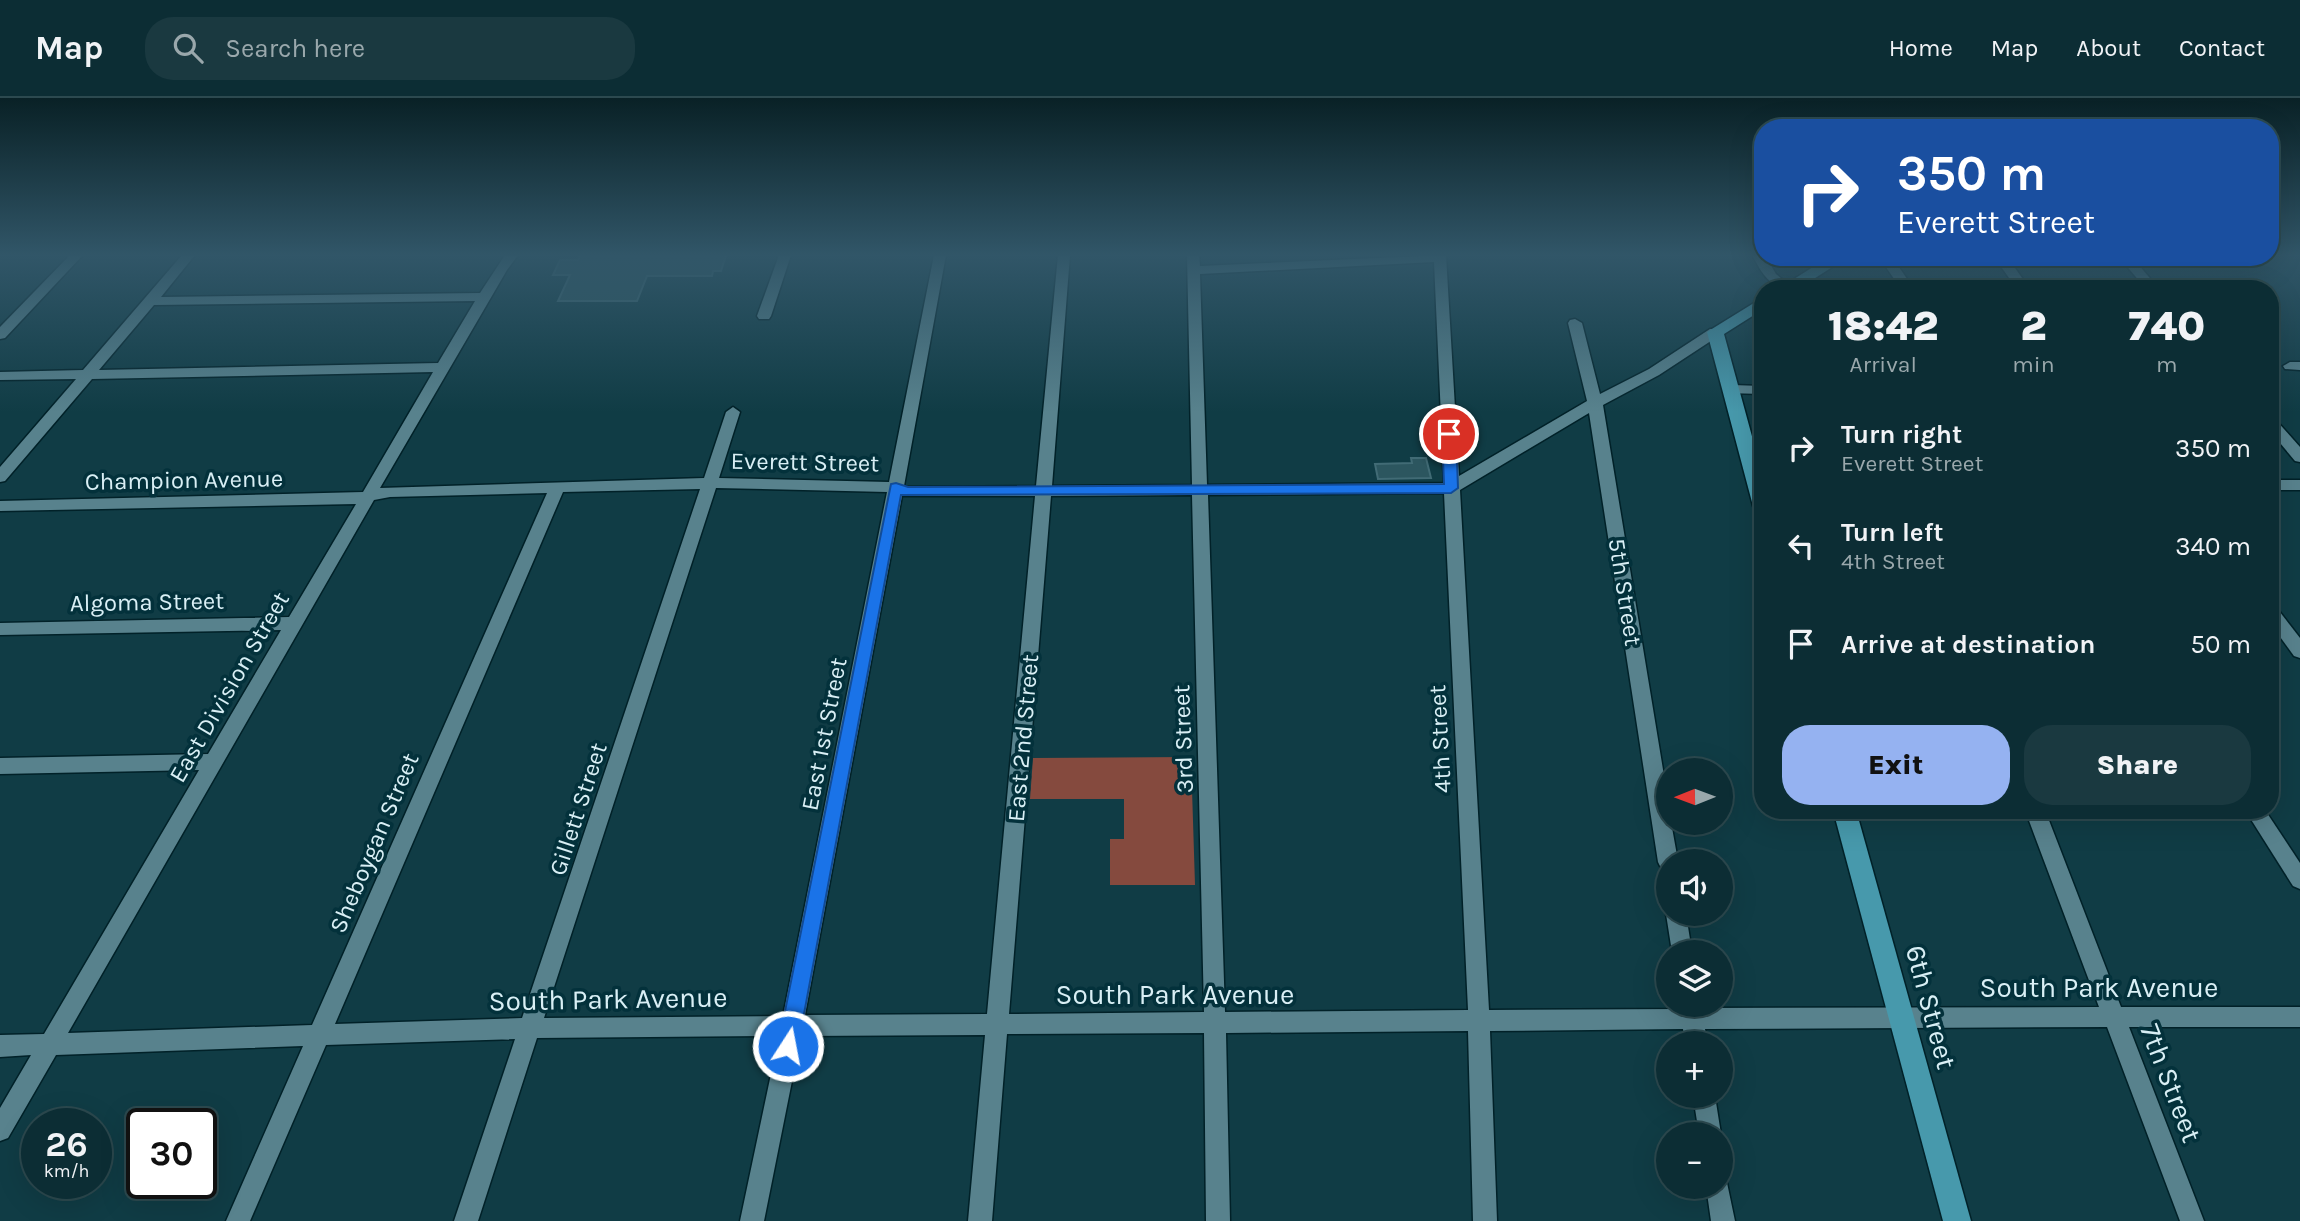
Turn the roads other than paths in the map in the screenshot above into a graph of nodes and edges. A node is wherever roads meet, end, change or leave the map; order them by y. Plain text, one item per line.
1 (27, 307) edge
2 (144, 307) edge
3 (479, 307) edge
4 (767, 307) edge
5 (930, 307) edge
6 (1060, 307) edge
7 (1194, 307) edge
8 (1443, 307) edge
9 (1754, 308) edge
10 (764, 316) dead end
11 (1575, 323) dead end
12 (1714, 332) junction
13 (0, 335) edge
14 (443, 367) junction
15 (89, 372) junction
16 (0, 376) edge
17 (1732, 390) junction
18 (1754, 390) edge
19 (1595, 403) junction
20 (733, 412) dead end
21 (2279, 432) edge
22 (1450, 451) junction
23 (2300, 457) edge
24 (1499, 460) junction
25 (1754, 465) edge
26 (0, 477) edge
27 (711, 483) junction
28 (2279, 485) edge
29 (2300, 485) edge
30 (558, 486) junction
31 (896, 488) junction
32 (1451, 488) junction
33 (1200, 490) junction
34 (1044, 492) junction
35 (368, 497) junction
36 (0, 506) edge
37 (295, 623) junction
38 (2279, 623) edge
39 (0, 629) edge
40 (2300, 651) edge
41 (214, 762) junction
42 (0, 766) edge
43 (1846, 819) edge
44 (2038, 819) edge
45 (2259, 819) edge
46 (1666, 849) edge
47 (2300, 880) edge
48 (1733, 1013) edge
49 (1656, 1014) edge
50 (1901, 1017) junction
51 (2300, 1017) edge
52 (2114, 1018) junction
53 (1479, 1021) junction
54 (1215, 1024) junction
55 (999, 1025) junction
56 (792, 1027) junction
57 (531, 1028) junction
58 (319, 1037) junction
59 (50, 1045) junction
60 (0, 1046) edge
61 (0, 1130) edge
62 (1720, 1199) edge
63 (238, 1221) edge
64 (466, 1221) edge
65 (752, 1221) edge
66 (980, 1221) edge
67 (1218, 1221) edge
68 (1485, 1221) edge
69 (1723, 1221) edge
70 (1956, 1221) edge
71 (2192, 1221) edge

1 - 13 street
2 - 15 street
3 - 14 street, East Division Street
4 - 10 street
5 - 31 street, East 1st Street
6 - 34 street, East 2nd Street
7 - 33 street, 3rd Street
8 - 22 street, 4th Street
9 - 12 main road
11 - 19 street, 5th Street
12 - 17 main road
12 - 19 street
14 - 15 street
14 - 35 street, East Division Street
15 - 16 street
15 - 26 street
17 - 18 street
17 - 25 main road
19 - 24 street
19 - 46 street, 5th Street
20 - 27 street, Gillett Street
21 - 23 street
22 - 24 street
22 - 32 street, 4th Street
24 - 32 street
27 - 30 street, Everett Street
27 - 31 street, Everett Street
27 - 57 street, Gillett Street
28 - 29 street
30 - 35 street, Everett Street
30 - 58 street, Sheboygan Street
31 - 34 street, Everett Street
31 - 56 street, East 1st Street
32 - 33 street, Everett Street
32 - 53 street, 4th Street
33 - 34 street, Everett Street
33 - 54 street, 3rd Street
34 - 55 street, East 2nd Street
35 - 36 street, Champion Avenue
35 - 37 street, East Division Street
37 - 39 street, Algoma Street
37 - 41 street, East Division Street
38 - 40 street
41 - 42 street
41 - 59 street, East Division Street
43 - 50 main road, 6th Street
44 - 52 street, 7th Street
45 - 47 street
48 - 50 street, South Park Avenue
49 - 53 street, South Park Avenue
50 - 52 street, South Park Avenue
50 - 70 main road, 6th Street
51 - 52 street, South Park Avenue
52 - 71 street, 7th Street
53 - 54 street, South Park Avenue
53 - 68 street, 4th Street
54 - 55 street, South Park Avenue
54 - 67 street, 3rd Street
55 - 56 street, South Park Avenue
55 - 66 street, East 2nd Street
56 - 57 street, South Park Avenue
56 - 65 street, East 1st Street
57 - 58 street, South Park Avenue
57 - 64 street, Gillett Street
58 - 59 street, South Park Avenue
58 - 63 street, Sheboygan Street
59 - 60 street, South Park Avenue
59 - 61 street, East Division Street
62 - 69 street

